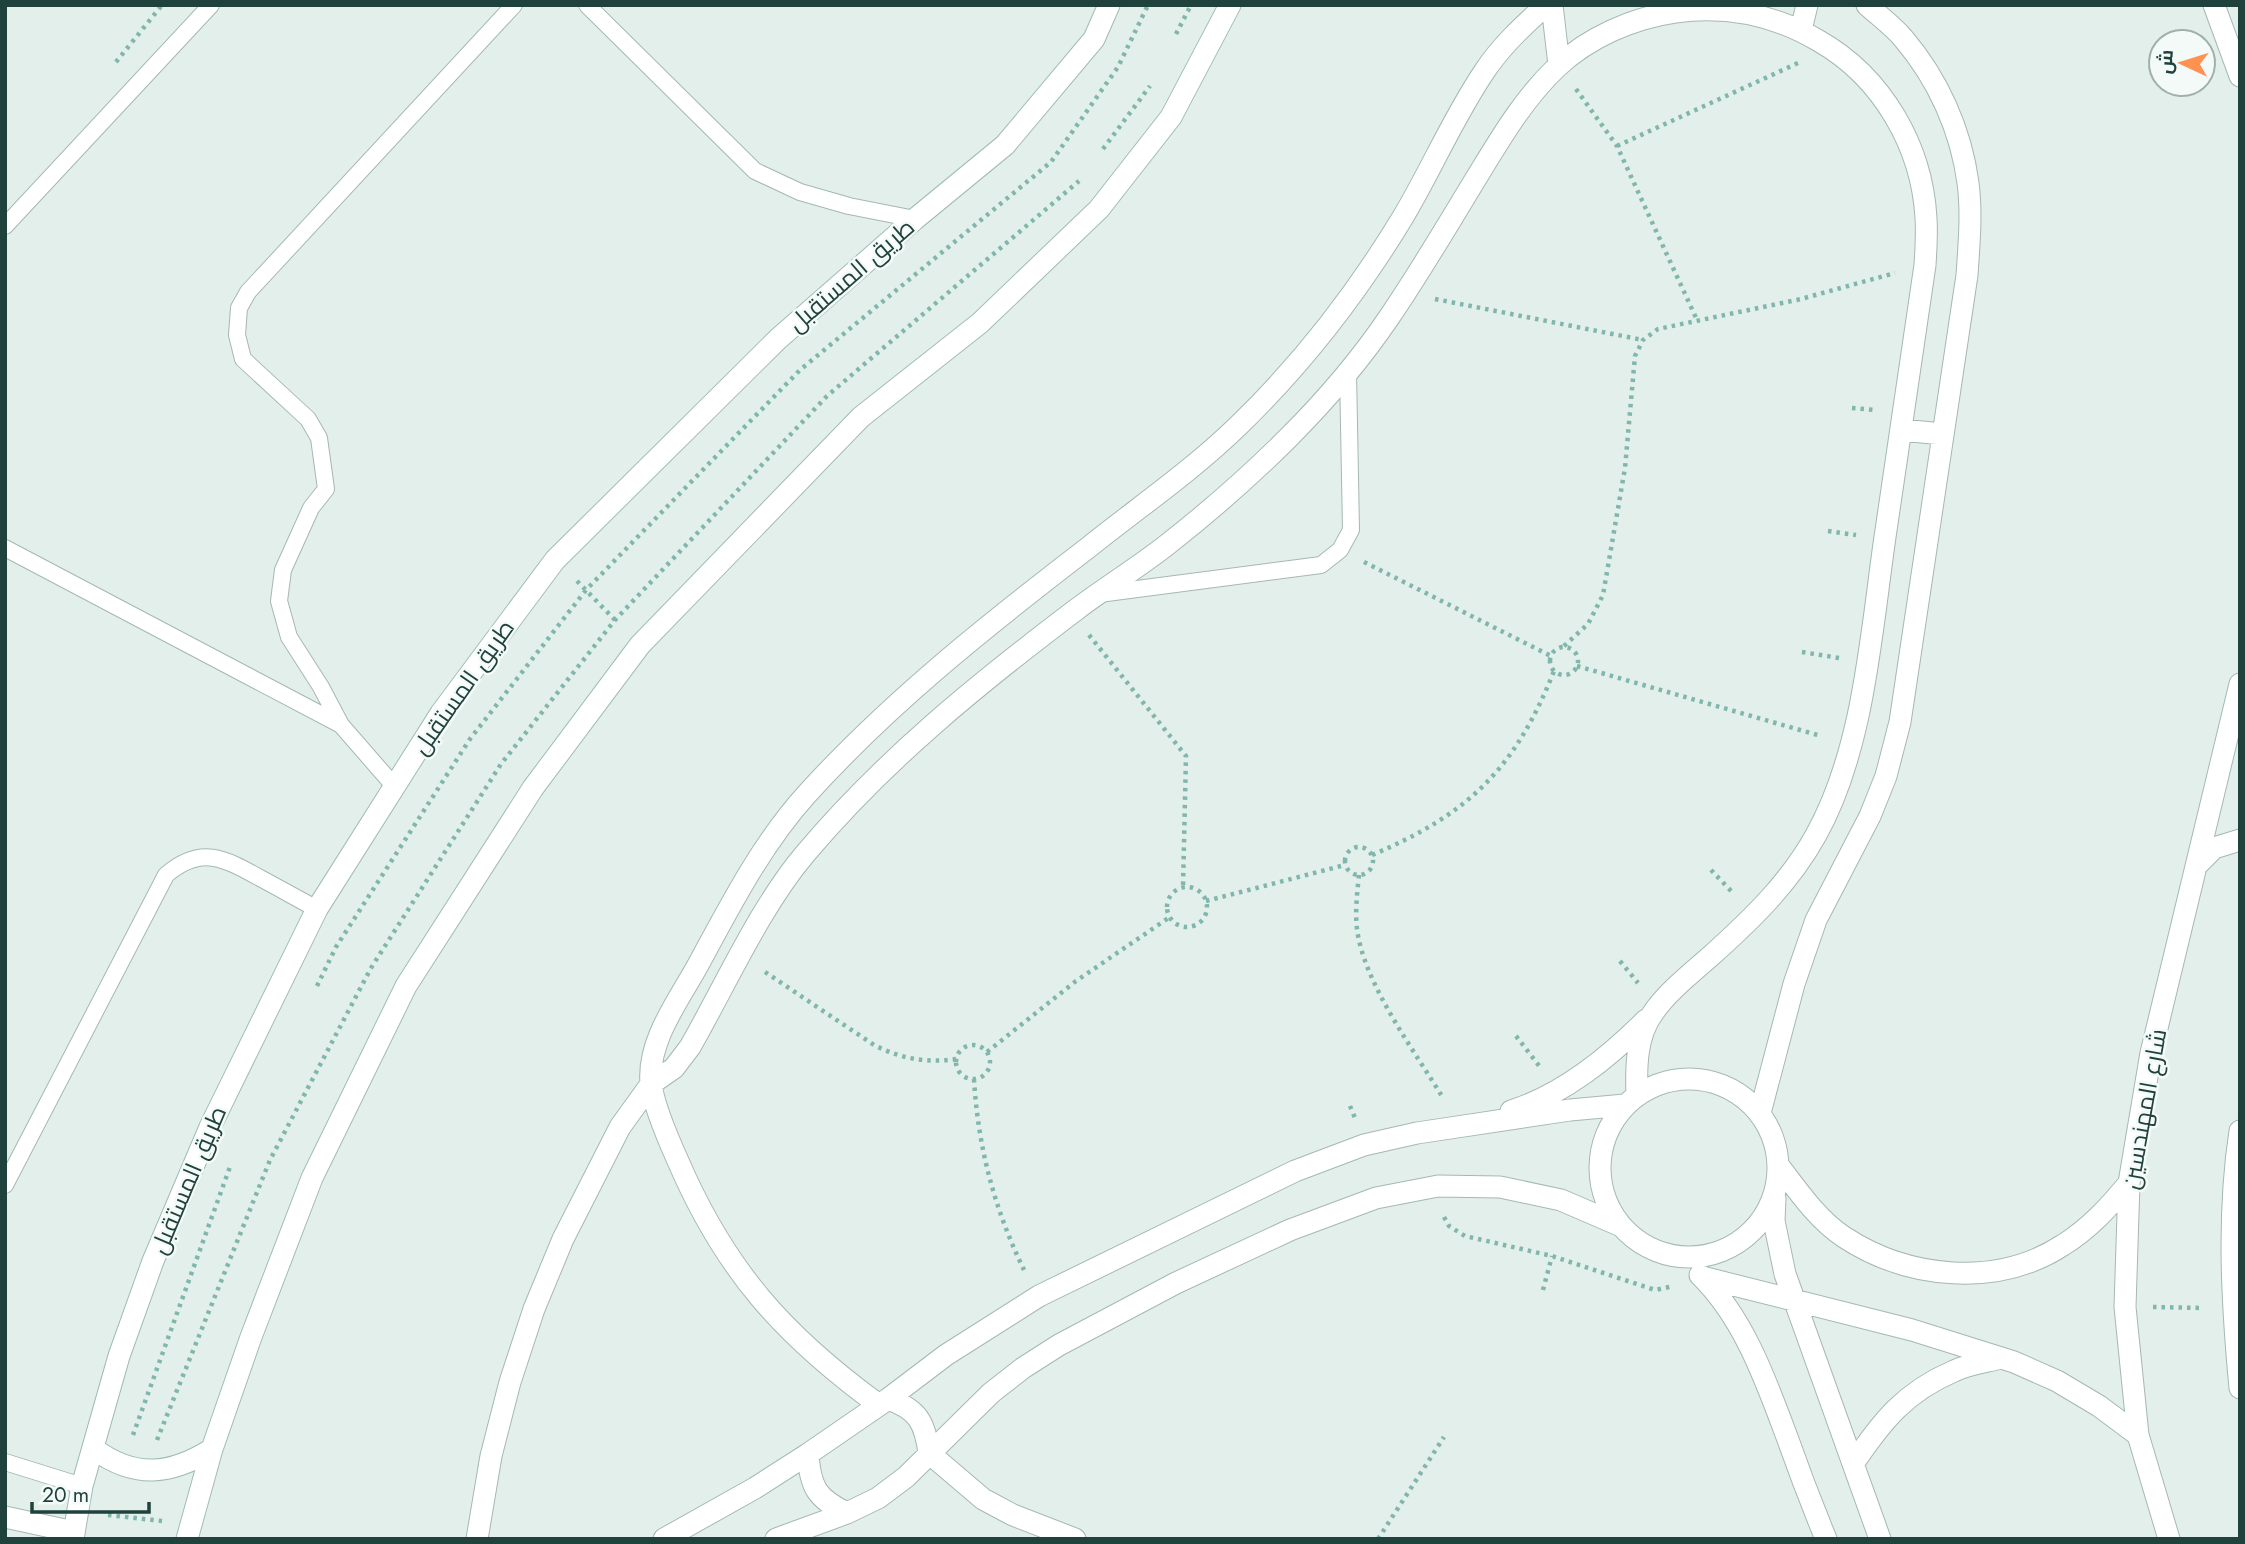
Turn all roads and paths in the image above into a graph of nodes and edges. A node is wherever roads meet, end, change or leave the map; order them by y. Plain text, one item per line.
1 (211, 5) edge
2 (514, 5) edge
3 (587, 5) edge
4 (1109, 5) edge
5 (1230, 5) edge
6 (1546, 5) edge
7 (1552, 5) edge
8 (1807, 5) edge
9 (1867, 5) edge
10 (2214, 5) edge
11 (1801, 30) junction
12 (1831, 48) junction
13 (1559, 65) junction
14 (2240, 76) edge
15 (1618, 146) junction
16 (915, 219) junction
17 (5, 226) edge
18 (1925, 265) junction
19 (1404, 293) junction
20 (1697, 320) junction
21 (1643, 340) junction
22 (1348, 371) junction
23 (1902, 430) junction
24 (1942, 434) junction
25 (5, 548) edge
26 (1340, 550) junction
27 (555, 560) junction
28 (1096, 594) junction
29 (1072, 613) junction
30 (640, 645) junction
31 (1564, 646) junction
32 (1551, 656) junction
33 (1577, 666) junction
34 (1554, 671) junction
35 (2240, 684) edge
36 (881, 720) junction
37 (341, 725) junction
38 (2236, 727) edge
39 (1851, 745) junction
40 (903, 750) junction
41 (395, 787) junction
42 (2240, 840) edge
43 (1372, 855) junction
44 (1345, 865) junction
45 (2197, 865) junction
46 (1359, 876) junction
47 (1183, 887) junction
48 (1206, 901) junction
49 (317, 909) junction
50 (1170, 917) junction
51 (741, 956) junction
52 (1652, 1014) junction
53 (1516, 1036) dead end
54 (987, 1052) junction
55 (956, 1059) junction
56 (974, 1079) junction
57 (651, 1084) junction
58 (1557, 1090) junction
59 (1631, 1100) junction
60 (1760, 1113) junction
61 (1467, 1125) junction
62 (2240, 1131) edge
63 (1779, 1166) junction
64 (2129, 1183) junction
65 (5, 1185) edge
66 (1438, 1186) junction
67 (1776, 1194) junction
68 (1619, 1225) junction
69 (1552, 1256) junction
70 (1676, 1258) junction
71 (1702, 1277) junction
72 (1543, 1290) dead end
73 (1039, 1296) junction
74 (1793, 1299) junction
75 (2124, 1307) junction
76 (2232, 1308) junction
77 (2001, 1358) junction
78 (2240, 1388) edge
79 (883, 1402) junction
80 (2138, 1434) junction
81 (1444, 1437) dead end
82 (94, 1449) junction
83 (212, 1449) junction
84 (929, 1453) junction
85 (807, 1454) junction
86 (5, 1462) edge
87 (1853, 1464) junction
88 (82, 1486) junction
89 (847, 1513) junction
90 (5, 1517) edge
91 (75, 1527) edge
92 (189, 1531) edge
93 (477, 1539) edge
94 (664, 1539) edge
95 (776, 1539) edge
96 (1075, 1539) edge
97 (1378, 1539) edge
98 (1826, 1539) edge
99 (1880, 1539) edge
100 (2169, 1539) edge

1 - 17 lane
2 - 37 lane
3 - 16 lane
4 - 16 street, طريق المستقبل
5 - 30 street
6 - 36 street
7 - 13 street
8 - 11 street
9 - 24 street
10 - 14 street
11 - 12 street
11 - 13 street
12 - 15 path
12 - 18 street
13 - 15 path
13 - 19 street
15 - 20 path
16 - 27 street, طريق المستقبل
18 - 20 path
18 - 23 street
19 - 21 path
19 - 22 street
20 - 21 path
21 - 31 path
22 - 26 lane
22 - 28 street
23 - 24 street
23 - 39 street
24 - 60 street
25 - 37 lane
26 - 28 lane
26 - 32 path
27 - 30 path
27 - 41 street, طريق المستقبل
28 - 29 street
29 - 40 street
29 - 47 path
30 - 83 street
31 - 32 path
31 - 33 path
32 - 34 path
33 - 34 path
33 - 39 path
34 - 43 path
35 - 38 street, شارع المهندسين
36 - 40 street
36 - 57 street
37 - 41 lane
38 - 45 street, شارع المهندسين
39 - 52 street
40 - 51 street
41 - 49 street, طريق المستقبل
42 - 45 street
43 - 44 path
43 - 46 path
44 - 46 path
44 - 48 path
45 - 64 street, شارع المهندسين
46 - 61 path
47 - 48 path
47 - 50 path
48 - 50 path
49 - 65 lane
49 - 82 street, طريق المستقبل
50 - 54 path
51 - 55 path
51 - 57 street
52 - 58 street
52 - 59 street
53 - 58 path
54 - 55 path
54 - 56 path
55 - 56 path
56 - 73 path
57 - 79 street
57 - 93 street
58 - 61 street
59 - 60 street
59 - 61 street
59 - 68 street
60 - 63 street
61 - 73 street
62 - 76 street
63 - 64 street
63 - 67 street
64 - 75 street, شارع المهندسين
66 - 68 street
66 - 69 path
66 - 84 street
67 - 70 street
67 - 74 street
68 - 70 street
69 - 71 path
69 - 72 path
70 - 71 street
71 - 74 street
71 - 98 street
73 - 79 street
74 - 77 street
74 - 87 street
75 - 76 path
75 - 80 street, شارع المهندسين
76 - 78 street
77 - 80 street
77 - 87 street
79 - 84 street
79 - 85 street
80 - 100 street, شارع المهندسين
81 - 97 path
82 - 83 street
82 - 88 street, طريق المستقبل
83 - 92 street
84 - 89 street
84 - 96 street
85 - 89 street
85 - 94 street
86 - 88 lane
87 - 99 street
88 - 91 street, طريق المستقبل
89 - 95 street
90 - 91 street
91 - 92 path

